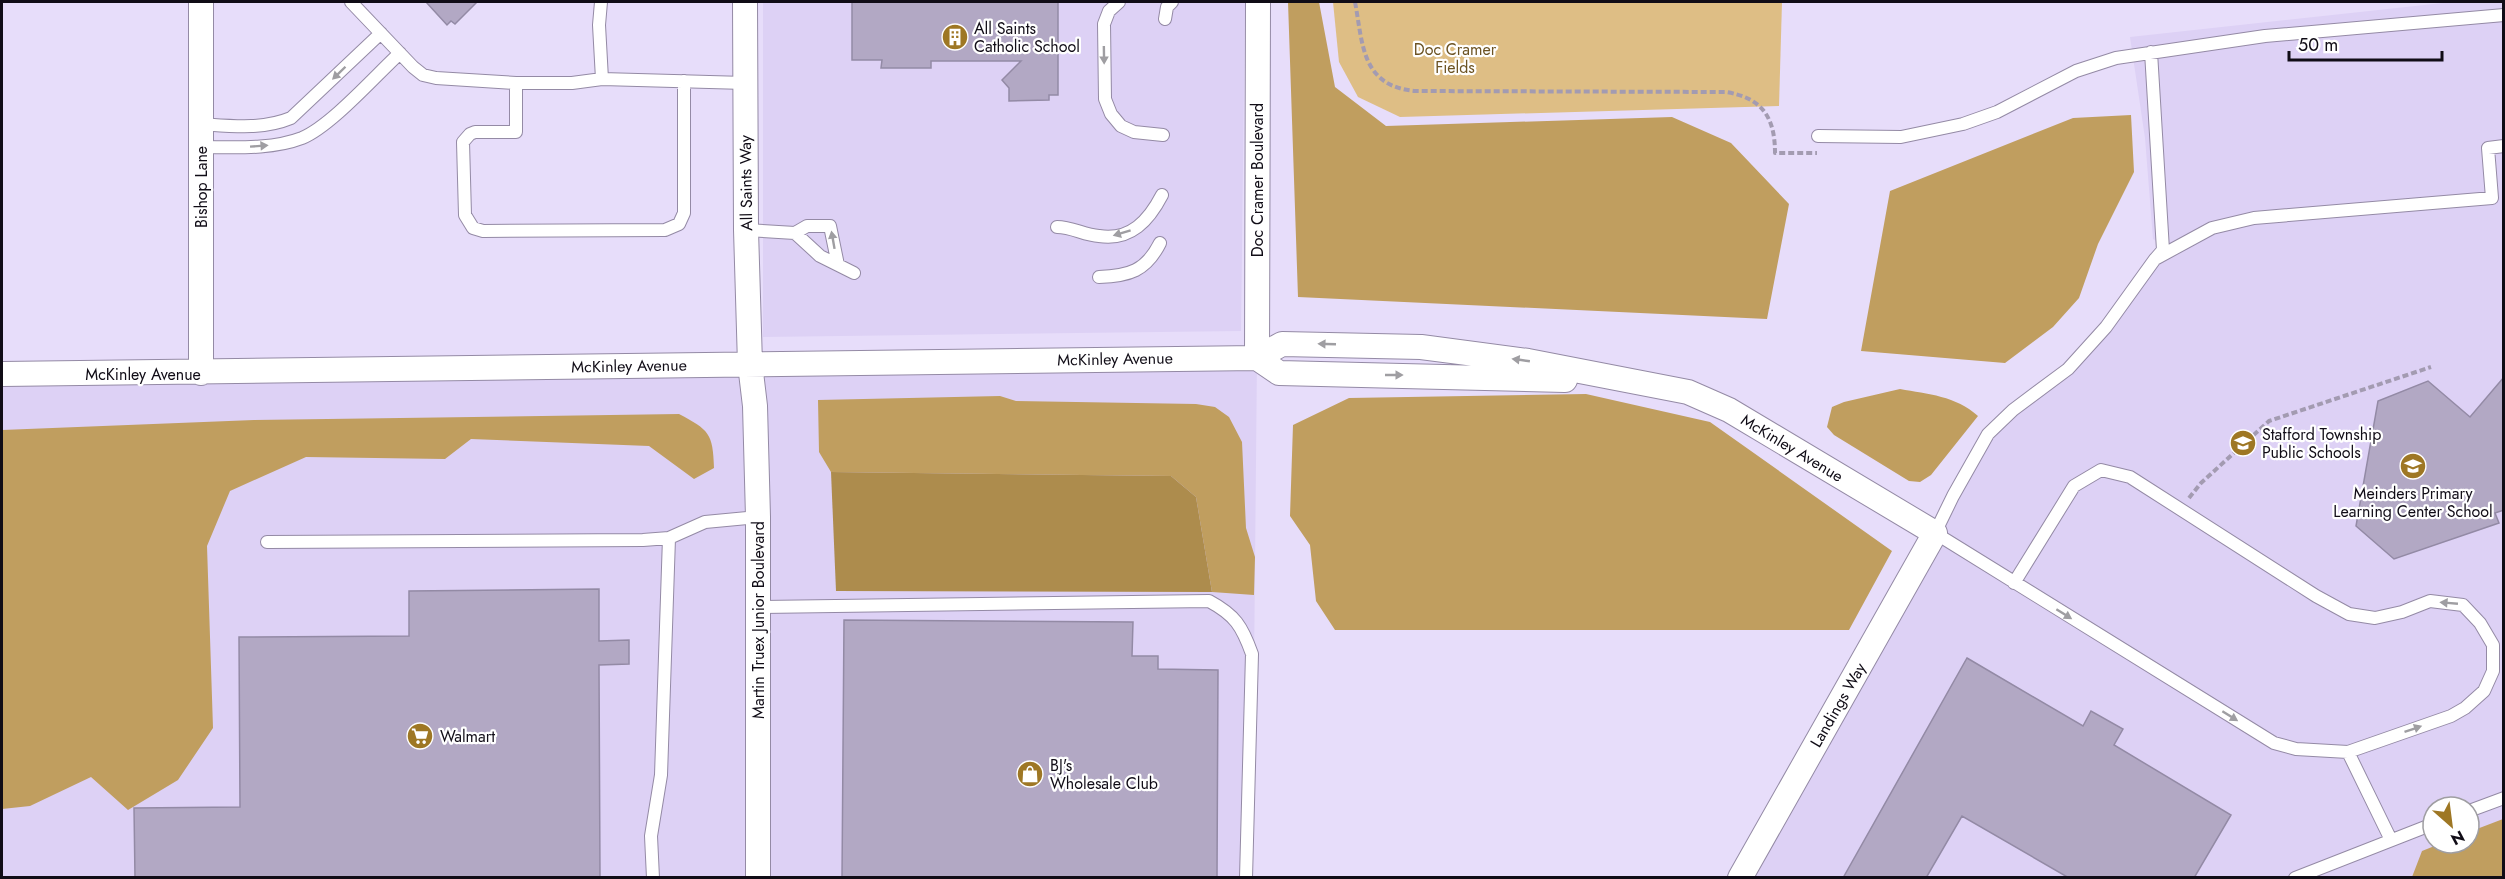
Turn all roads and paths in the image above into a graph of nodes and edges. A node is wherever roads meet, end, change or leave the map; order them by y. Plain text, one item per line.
1 (201, 2) edge
2 (351, 2) edge
3 (601, 2) edge
4 (745, 2) edge
5 (1119, 2) edge
6 (1172, 2) edge
7 (1258, 2) edge
8 (1355, 2) edge
9 (2504, 15) edge
10 (1166, 19) dead end
11 (381, 33) junction
12 (2151, 52) junction
13 (400, 53) junction
14 (602, 79) junction
15 (684, 81) junction
16 (516, 83) junction
17 (745, 83) junction
18 (1163, 135) dead end
19 (200, 136) junction
20 (1818, 136) dead end
21 (2504, 146) edge
22 (1818, 153) dead end
23 (1162, 195) dead end
24 (1057, 227) dead end
25 (746, 230) junction
26 (795, 233) junction
27 (1160, 243) dead end
28 (2155, 259) junction
29 (838, 265) junction
30 (854, 273) dead end
31 (1099, 277) dead end
32 (1257, 358) junction
33 (750, 364) junction
34 (2431, 367) dead end
35 (201, 373) junction
36 (2, 374) edge
37 (2180, 509) junction
38 (758, 517) junction
39 (1935, 533) junction
40 (669, 538) junction
41 (267, 542) dead end
42 (2014, 583) junction
43 (758, 607) junction
44 (2348, 752) junction
45 (2504, 798) edge
46 (2481, 807) edge
47 (2421, 829) edge
48 (2391, 840) junction
49 (653, 878) edge
50 (758, 878) edge
51 (1246, 878) edge
52 (1740, 878) edge
53 (2295, 878) edge

1 - 19 street, Bishop Lane
2 - 11 lane
3 - 14 lane
4 - 17 street, All Saints Way
5 -> 18 lane
6 - 10 lane
7 - 32 street, Doc Cramer Boulevard
8 - 22 path
9 - 12 lane
11 - 13 lane
11 -> 19 lane
12 - 20 lane
12 - 28 lane
13 - 16 lane
19 -> 13 lane
14 - 15 lane
14 - 16 lane
15 - 16 lane
15 - 17 lane
17 - 25 street, All Saints Way
19 - 35 street, Bishop Lane
21 - 28 lane
23 -> 24 lane
25 - 26 lane
25 - 33 street, All Saints Way
26 - 29 lane
29 -> 26 lane
27 - 31 lane
28 - 39 lane
29 - 30 lane
32 - 33 street, McKinley Avenue
32 - 39 street, McKinley Avenue
33 - 35 street, McKinley Avenue
33 - 38 street, Martin Truex Junior Boulevard
34 - 37 path
35 - 36 street, McKinley Avenue
37 - 42 lane
44 -> 37 lane
38 - 40 lane
38 - 43 street, Martin Truex Junior Boulevard
39 - 42 lane
39 - 52 street, Landings Way
40 - 41 lane
40 - 49 lane
42 -> 44 lane
43 - 50 street, Martin Truex Junior Boulevard
43 - 51 lane
44 - 48 lane
45 - 46 lane
47 - 48 lane
48 - 53 lane

